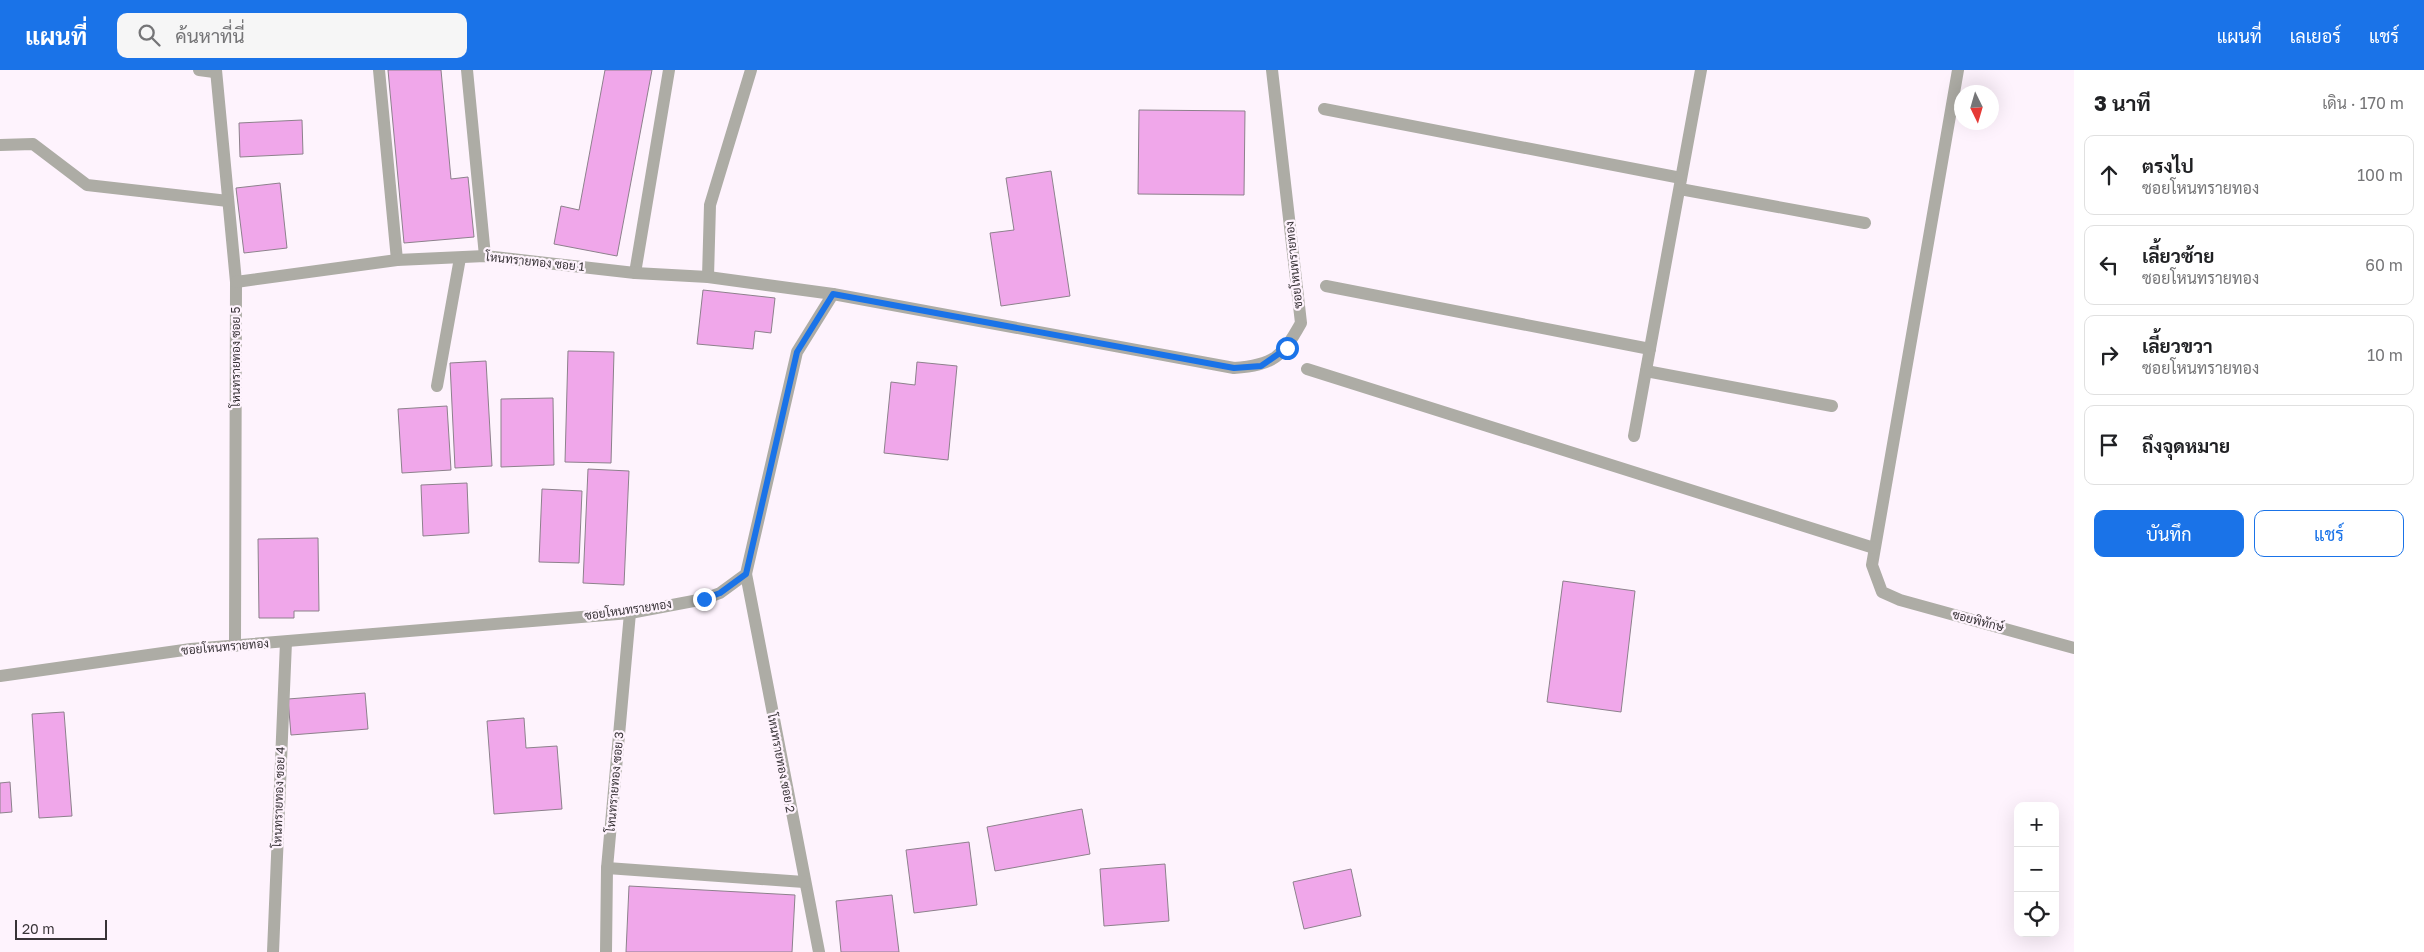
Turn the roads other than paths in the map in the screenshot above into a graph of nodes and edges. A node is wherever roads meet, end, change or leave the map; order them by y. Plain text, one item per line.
1 (199, 70) edge
2 (379, 70) edge
3 (467, 70) edge
4 (669, 70) edge
5 (752, 70) edge
6 (1272, 70) edge
7 (1701, 70) edge
8 (1958, 70) edge
9 (215, 71) edge
10 (1324, 109) dead end
11 (0, 145) edge
12 (1681, 184) junction
13 (228, 201) junction
14 (1865, 223) dead end
15 (485, 256) junction
16 (460, 258) junction
17 (397, 260) junction
18 (635, 272) junction
19 (708, 277) junction
20 (236, 282) junction
21 (1326, 286) dead end
22 (833, 294) junction
23 (1650, 349) junction
24 (1307, 370) dead end
25 (1646, 372) junction
26 (437, 386) dead end
27 (1832, 406) dead end
28 (1634, 436) dead end
29 (1874, 548) junction
30 (746, 574) junction
31 (630, 612) junction
32 (286, 642) junction
33 (235, 646) junction
34 (2074, 648) edge
35 (0, 676) edge
36 (607, 868) junction
37 (804, 882) junction
38 (273, 952) edge
39 (606, 952) edge
40 (819, 952) edge

1 - 9 street
2 - 17 street
3 - 15 street
4 - 18 street
5 - 19 street
6 - 22 street, ซอยโหนทรายทอง
7 - 12 street
8 - 29 street
9 - 13 street, โหนทรายทอง ซอย 5
10 - 12 street
11 - 13 street
12 - 14 street
12 - 23 street
13 - 20 street, โหนทรายทอง ซอย 5
15 - 16 street, โหนทรายทอง ซอย 1
15 - 18 street, โหนทรายทอง ซอย 1
16 - 17 street, โหนทรายทอง ซอย 1
16 - 26 street
17 - 20 street, โหนทรายทอง ซอย 1
18 - 19 street, โหนทรายทอง ซอย 1
19 - 22 street, โหนทรายทอง ซอย 1
20 - 33 street, โหนทรายทอง ซอย 5
21 - 23 street
22 - 30 street
23 - 25 street
24 - 29 street
25 - 27 street
25 - 28 street
29 - 34 street, ซอยพิทักษ์
30 - 31 street, ซอยโหนทรายทอง
30 - 37 street, โหนทรายทอง ซอย 2
31 - 32 street, ซอยโหนทรายทอง
31 - 36 street, โหนทรายทอง ซอย 3
32 - 33 street, ซอยโหนทรายทอง
32 - 38 street, โหนทรายทอง ซอย 4
33 - 35 street, ซอยโหนทรายทอง
36 - 37 street
36 - 39 street, โหนทรายทอง ซอย 3
37 - 40 street, โหนทรายทอง ซอย 2

